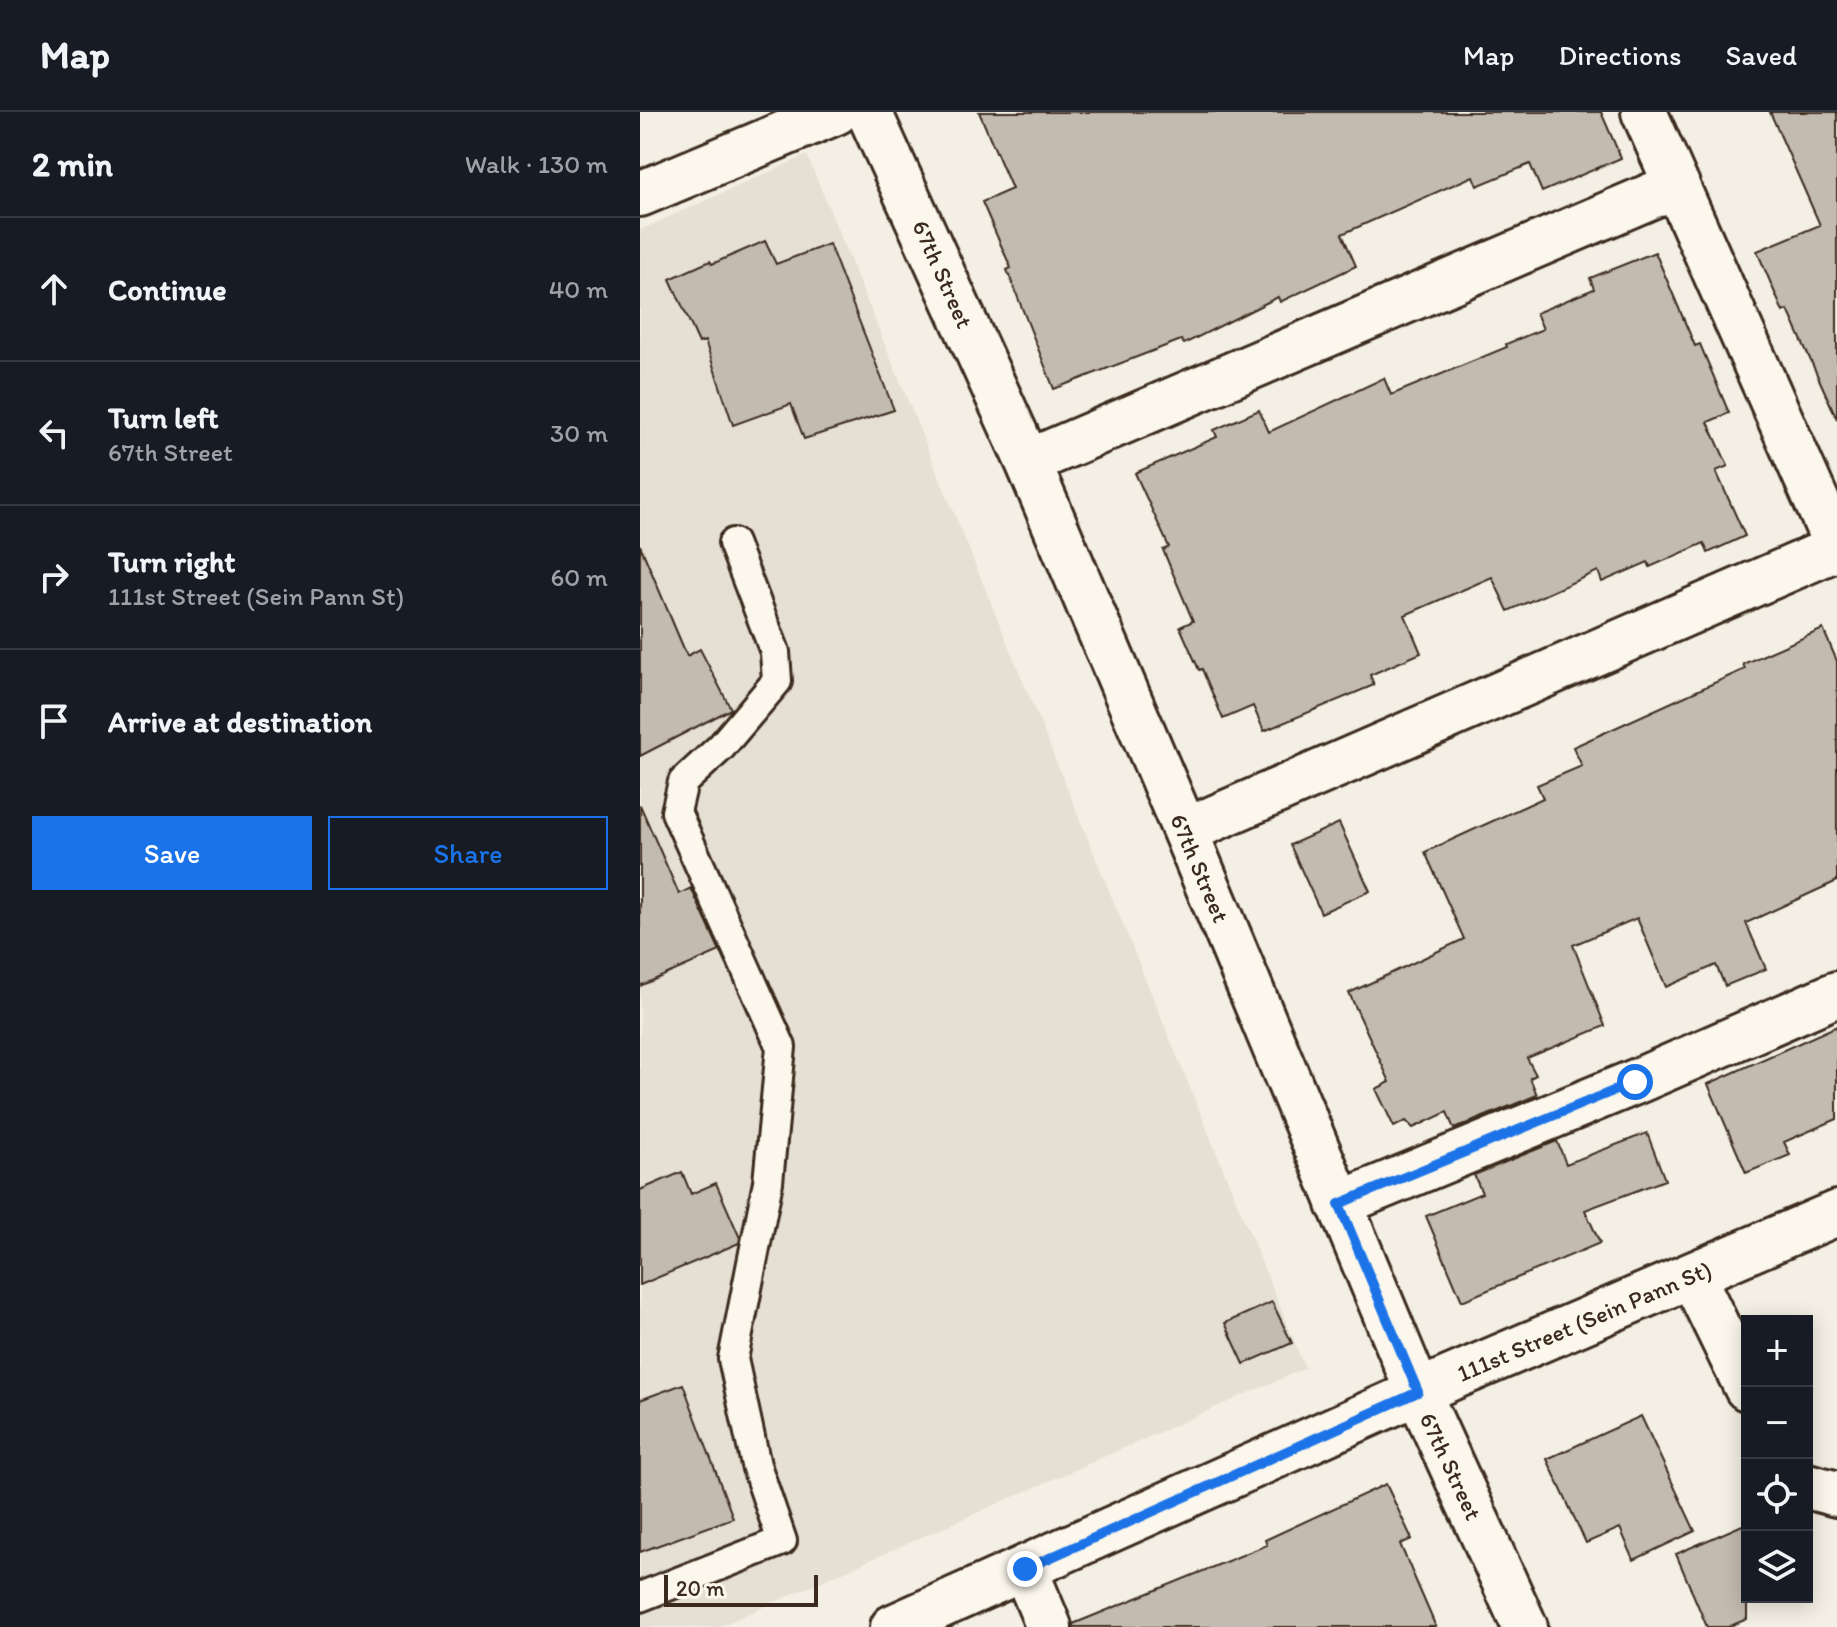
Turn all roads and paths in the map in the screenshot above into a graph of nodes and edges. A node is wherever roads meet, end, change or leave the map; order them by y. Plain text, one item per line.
1 (836, 112) edge
2 (869, 112) edge
3 (1644, 112) edge
4 (1677, 185) junction
5 (640, 194) edge
6 (1028, 462) junction
7 (733, 543) dead end
8 (1837, 548) edge
9 (1185, 831) junction
10 (1837, 994) edge
11 (1339, 1204) junction
12 (1837, 1213) edge
13 (1692, 1275) junction
14 (1747, 1387) edge
15 (1418, 1392) junction
16 (1813, 1488) edge
17 (1837, 1494) edge
18 (1025, 1569) junction
19 (640, 1597) edge
20 (893, 1627) edge
21 (1049, 1627) edge
22 (1525, 1627) edge

1 - 5 street
2 - 6 street, 67th Street
3 - 4 street
4 - 6 street
4 - 8 street
6 - 9 street, 67th Street
7 - 19 lane
8 - 9 street
9 - 11 street, 67th Street
10 - 11 street
11 - 15 street, 67th Street
12 - 13 street, 111st Street (Sein Pann St)
13 - 14 street
13 - 15 street, 111st Street (Sein Pann St)
15 - 18 street, 111st Street (Sein Pann St)
15 - 22 street, 67th Street
16 - 17 street
18 - 20 street, 111st Street (Sein Pann St)
18 - 21 street

